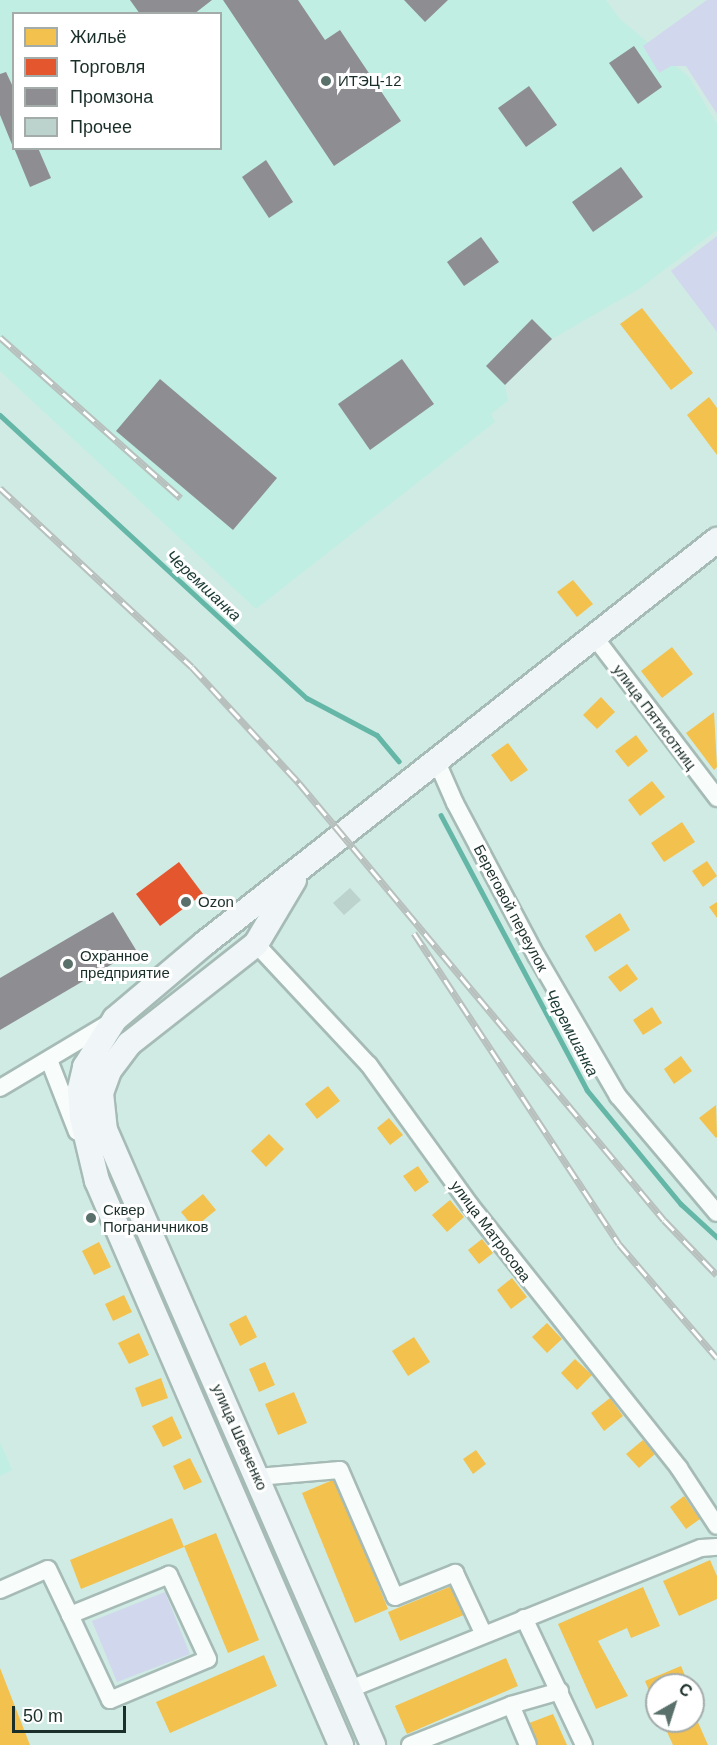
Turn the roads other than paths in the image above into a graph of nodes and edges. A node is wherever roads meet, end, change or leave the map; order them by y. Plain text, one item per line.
1 (717, 540) edge
2 (593, 635) junction
3 (433, 765) junction
4 (717, 798) edge
5 (301, 867) junction
6 (256, 944) junction
7 (115, 1019) junction
8 (49, 1060) junction
9 (0, 1088) edge
10 (105, 1130) junction
11 (97, 1181) junction
12 (717, 1214) edge
13 (257, 1477) junction
14 (717, 1526) edge
15 (717, 1547) edge
16 (0, 1590) edge
17 (70, 1615) junction
18 (525, 1618) junction
19 (484, 1635) junction
20 (350, 1689) junction
21 (560, 1691) junction
22 (511, 1705) junction
23 (452, 1737) edge
24 (341, 1745) edge
25 (373, 1745) edge
26 (410, 1745) edge
27 (528, 1745) edge
28 (584, 1745) edge

1 - 2 main road, улица Шевченко
2 - 3 main road, улица Шевченко
2 - 4 street, улица Пятисотниц
3 - 5 main road, улица Шевченко
3 - 12 street, Береговой переулок
5 - 6 main road
5 - 7 main road, улица Шевченко
6 - 10 main road, улица Шевченко
6 - 14 street, улица Матросова
7 - 8 street
7 - 11 main road, улица Шевченко
8 - 9 street
8 - 10 street
8 - 11 street
10 - 13 main road, улица Шевченко
11 - 24 main road, улица Шевченко
13 - 19 street
13 - 20 main road, улица Шевченко
15 - 18 street
16 - 17 street
17 - 17 street
18 - 19 street
18 - 21 street
19 - 20 street
20 - 25 main road, улица Шевченко
21 - 22 street
21 - 28 street
22 - 23 street
22 - 27 street
23 - 26 street

